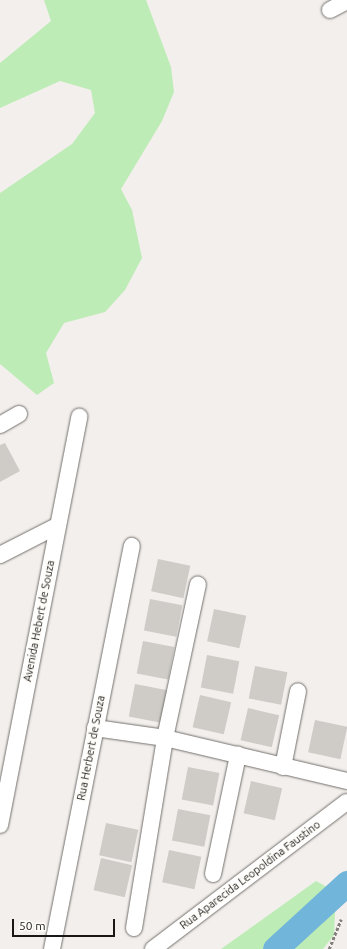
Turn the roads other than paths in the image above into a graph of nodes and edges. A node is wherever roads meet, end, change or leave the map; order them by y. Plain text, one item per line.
1 (347, 1) edge
2 (330, 10) dead end
3 (19, 414) dead end
4 (79, 417) dead end
5 (0, 425) edge
6 (57, 526) junction
7 (132, 546) dead end
8 (0, 555) edge
9 (198, 584) dead end
10 (298, 691) dead end
11 (95, 728) junction
12 (165, 738) junction
13 (16, 744) junction
14 (0, 752) edge
15 (238, 756) junction
16 (283, 767) junction
17 (347, 781) edge
18 (347, 802) edge
19 (0, 825) edge
20 (213, 874) dead end
21 (134, 928) dead end
22 (52, 949) edge
23 (153, 949) edge

1 - 2 street
3 - 5 street
4 - 6 street, Avenida Hebert de Souza
6 - 8 street
6 - 13 street, Avenida Hebert de Souza
7 - 11 street, Rua Herbert de Souza
9 - 12 street
10 - 16 street
11 - 12 street
11 - 22 street, Rua Herbert de Souza
12 - 15 street
12 - 21 street
13 - 14 street
13 - 19 street, Avenida Hebert de Souza
15 - 16 street
15 - 20 street
16 - 17 street
18 - 23 street, Rua Aparecida Leopoldina Faustino

